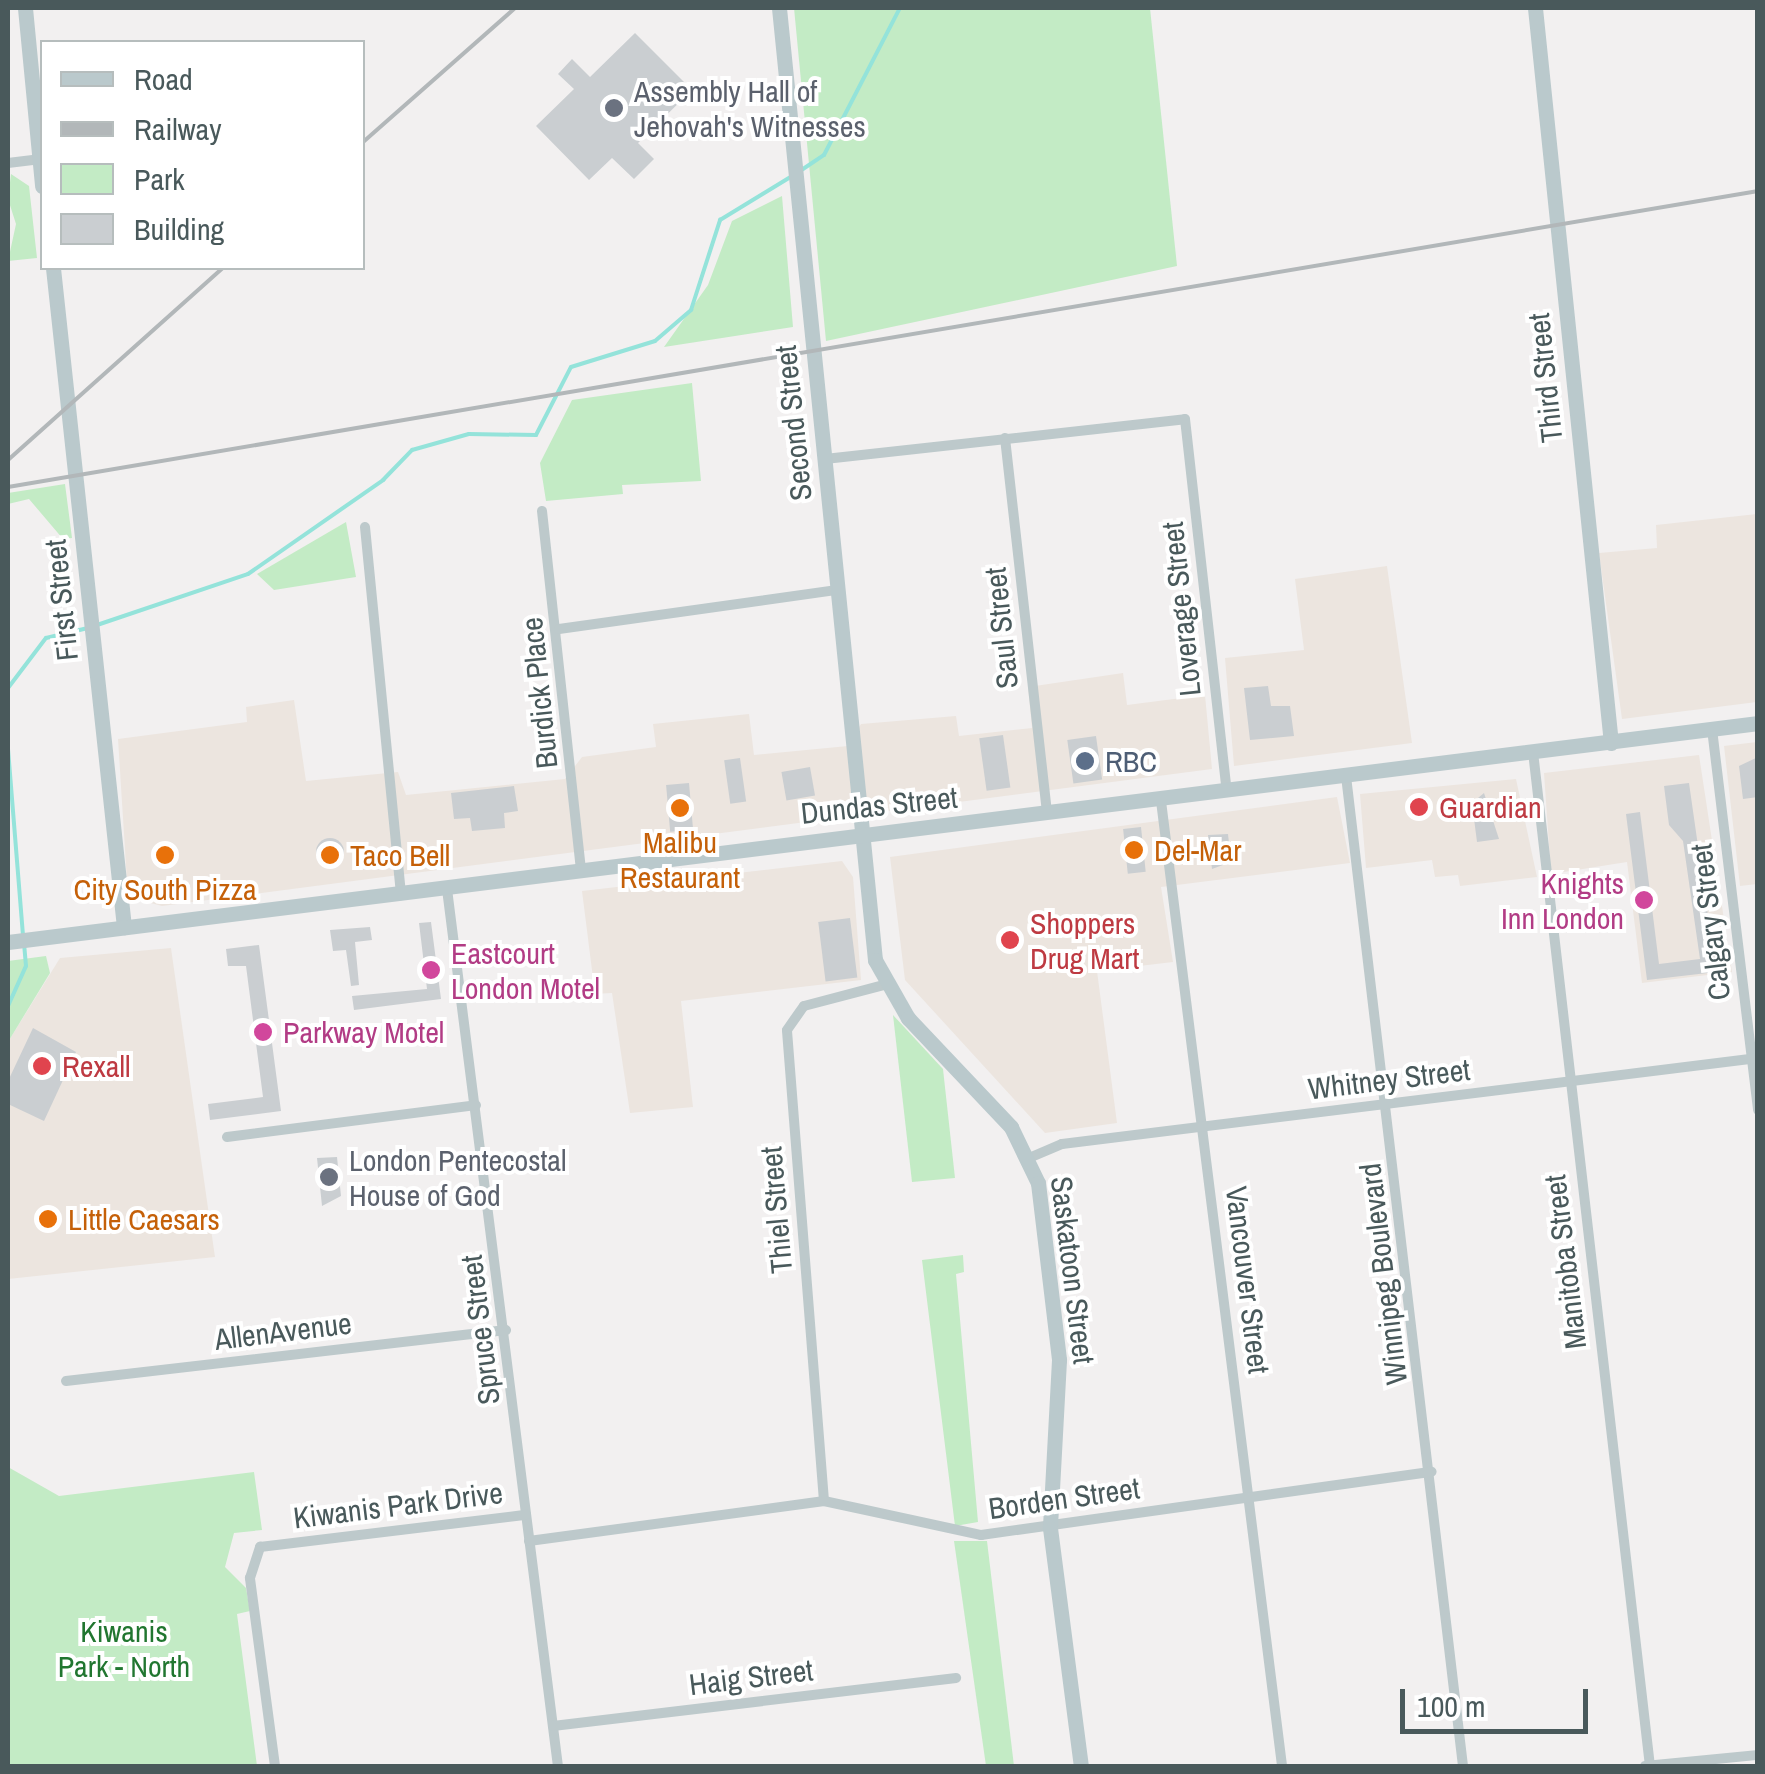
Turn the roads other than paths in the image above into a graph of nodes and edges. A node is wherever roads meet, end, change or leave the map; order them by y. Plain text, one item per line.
1 (25, 8) edge
2 (779, 8) edge
3 (1535, 8) edge
4 (39, 159) junction
5 (8, 163) edge
6 (40, 168) edge
7 (52, 270) edge
8 (1005, 438) junction
9 (825, 459) junction
10 (542, 511) dead end
11 (364, 526) dead end
12 (837, 590) junction
13 (558, 629) junction
14 (1758, 723) edge
15 (1712, 729) junction
16 (1611, 743) junction
17 (1533, 752) junction
18 (1346, 776) junction
19 (1228, 792) junction
20 (1161, 801) junction
21 (1048, 813) junction
22 (864, 833) junction
23 (582, 871) junction
24 (447, 889) junction
25 (402, 895) junction
26 (124, 927) junction
27 (8, 942) edge
28 (884, 985) junction
29 (1754, 1058) edge
30 (1568, 1082) junction
31 (1388, 1103) junction
32 (476, 1106) junction
33 (1758, 1110) edge
34 (1204, 1129) junction
35 (227, 1137) dead end
36 (1029, 1158) junction
37 (506, 1330) junction
38 (66, 1382) dead end
39 (1432, 1472) junction
40 (1250, 1494) junction
41 (824, 1500) junction
42 (526, 1516) junction
43 (1050, 1528) junction
44 (529, 1542) junction
45 (956, 1678) dead end
46 (553, 1726) junction
47 (1758, 1755) edge
48 (274, 1766) edge
49 (558, 1766) edge
50 (1082, 1766) edge
51 (1282, 1766) edge
52 (1463, 1766) edge
53 (1647, 1766) edge

1 - 4 street
2 - 9 street, Second Street
3 - 16 street, Third Street
4 - 5 street
4 - 6 street
7 - 26 street, First Street
8 - 9 street
8 - 19 street, Loverage Street
8 - 21 street, Saul Street
9 - 12 street, Second Street
10 - 13 street, Burdick Place
11 - 25 street
12 - 13 street
12 - 22 street, Second Street
13 - 23 street, Burdick Place
14 - 15 street, Dundas Street
15 - 16 street, Dundas Street
15 - 29 street, Calgary Street
16 - 17 street, Dundas Street
17 - 18 street, Dundas Street
17 - 30 street, Manitoba Street
18 - 19 street, Dundas Street
18 - 31 street, Winnipeg Boulevard
19 - 20 street, Dundas Street
20 - 21 street, Dundas Street
20 - 34 street, Vancouver Street
21 - 22 street, Dundas Street
22 - 23 street, Dundas Street
22 - 28 street
23 - 24 street, Dundas Street
24 - 25 street, Dundas Street
24 - 32 street, Spruce Street
25 - 26 street, Dundas Street
26 - 27 street, Dundas Street
28 - 36 street, Saskatoon Street
28 - 41 street, Thiel Street
29 - 30 street, Whitney Street
29 - 33 street, Calgary Street
30 - 31 street, Whitney Street
30 - 53 street, Manitoba Street
31 - 34 street, Whitney Street
31 - 39 street, Winnipeg Boulevard
32 - 35 street
32 - 37 street, Spruce Street
34 - 36 street, Whitney Street
34 - 40 street, Vancouver Street
36 - 43 street, Saskatoon Street
37 - 38 street, AllenAvenue
37 - 42 street, Spruce Street
39 - 40 street, Borden Street
39 - 52 street, Winnipeg Boulevard
40 - 43 street, Borden Street
40 - 51 street, Vancouver Street
41 - 43 street, Borden Street
41 - 44 street, Borden Street
42 - 44 street, Spruce Street
42 - 48 street, Kiwanis Park Drive
43 - 50 street, Saskatoon Street
44 - 46 street, Spruce Street
45 - 46 street, Haig Street
46 - 49 street, Spruce Street
47 - 53 street

